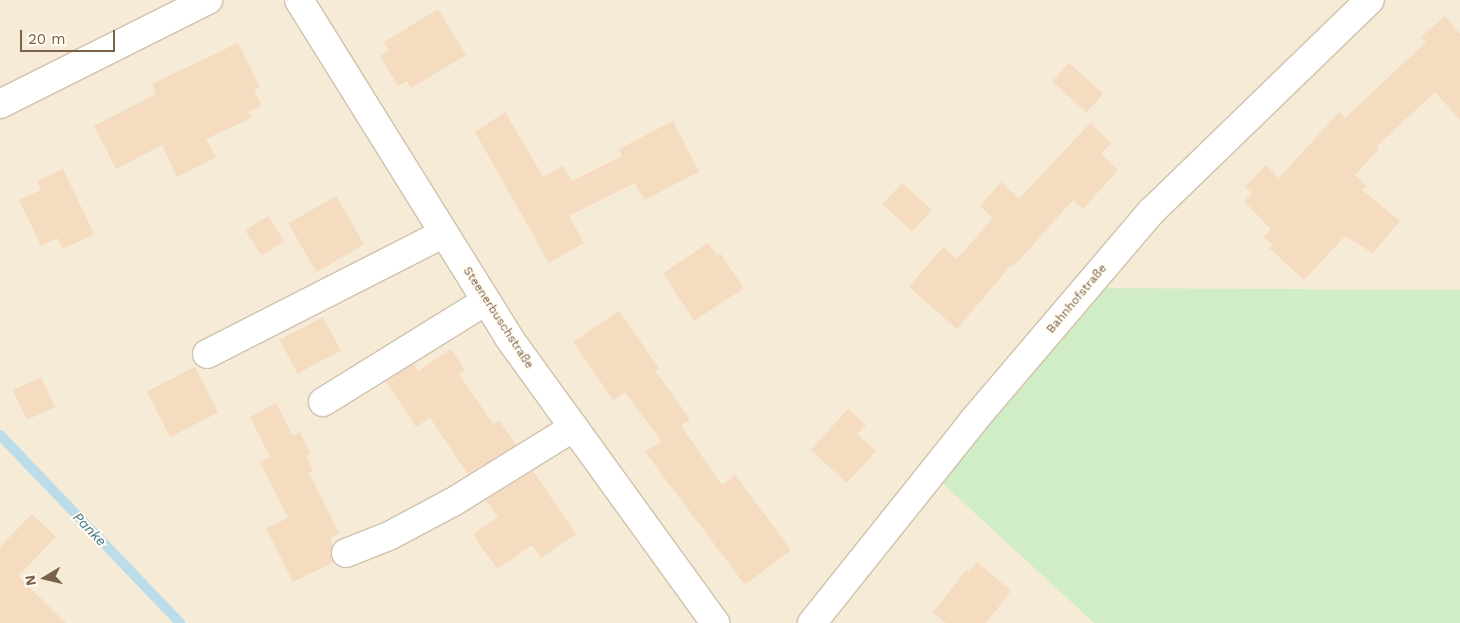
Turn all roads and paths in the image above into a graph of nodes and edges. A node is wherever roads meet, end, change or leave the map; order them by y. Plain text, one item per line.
1 (208, 0) edge
2 (299, 0) edge
3 (1370, 0) edge
4 (0, 104) edge
5 (444, 233) junction
6 (486, 301) junction
7 (207, 354) dead end
8 (323, 402) dead end
9 (574, 427) junction
10 (346, 553) dead end
11 (715, 623) edge
12 (812, 623) edge

1 - 4 street
2 - 5 street, Steenerbuschstraße
3 - 12 street, Bahnhofstraße
5 - 6 street, Steenerbuschstraße
5 - 7 street
6 - 8 street
6 - 9 street, Steenerbuschstraße
9 - 10 street
9 - 11 street, Steenerbuschstraße

